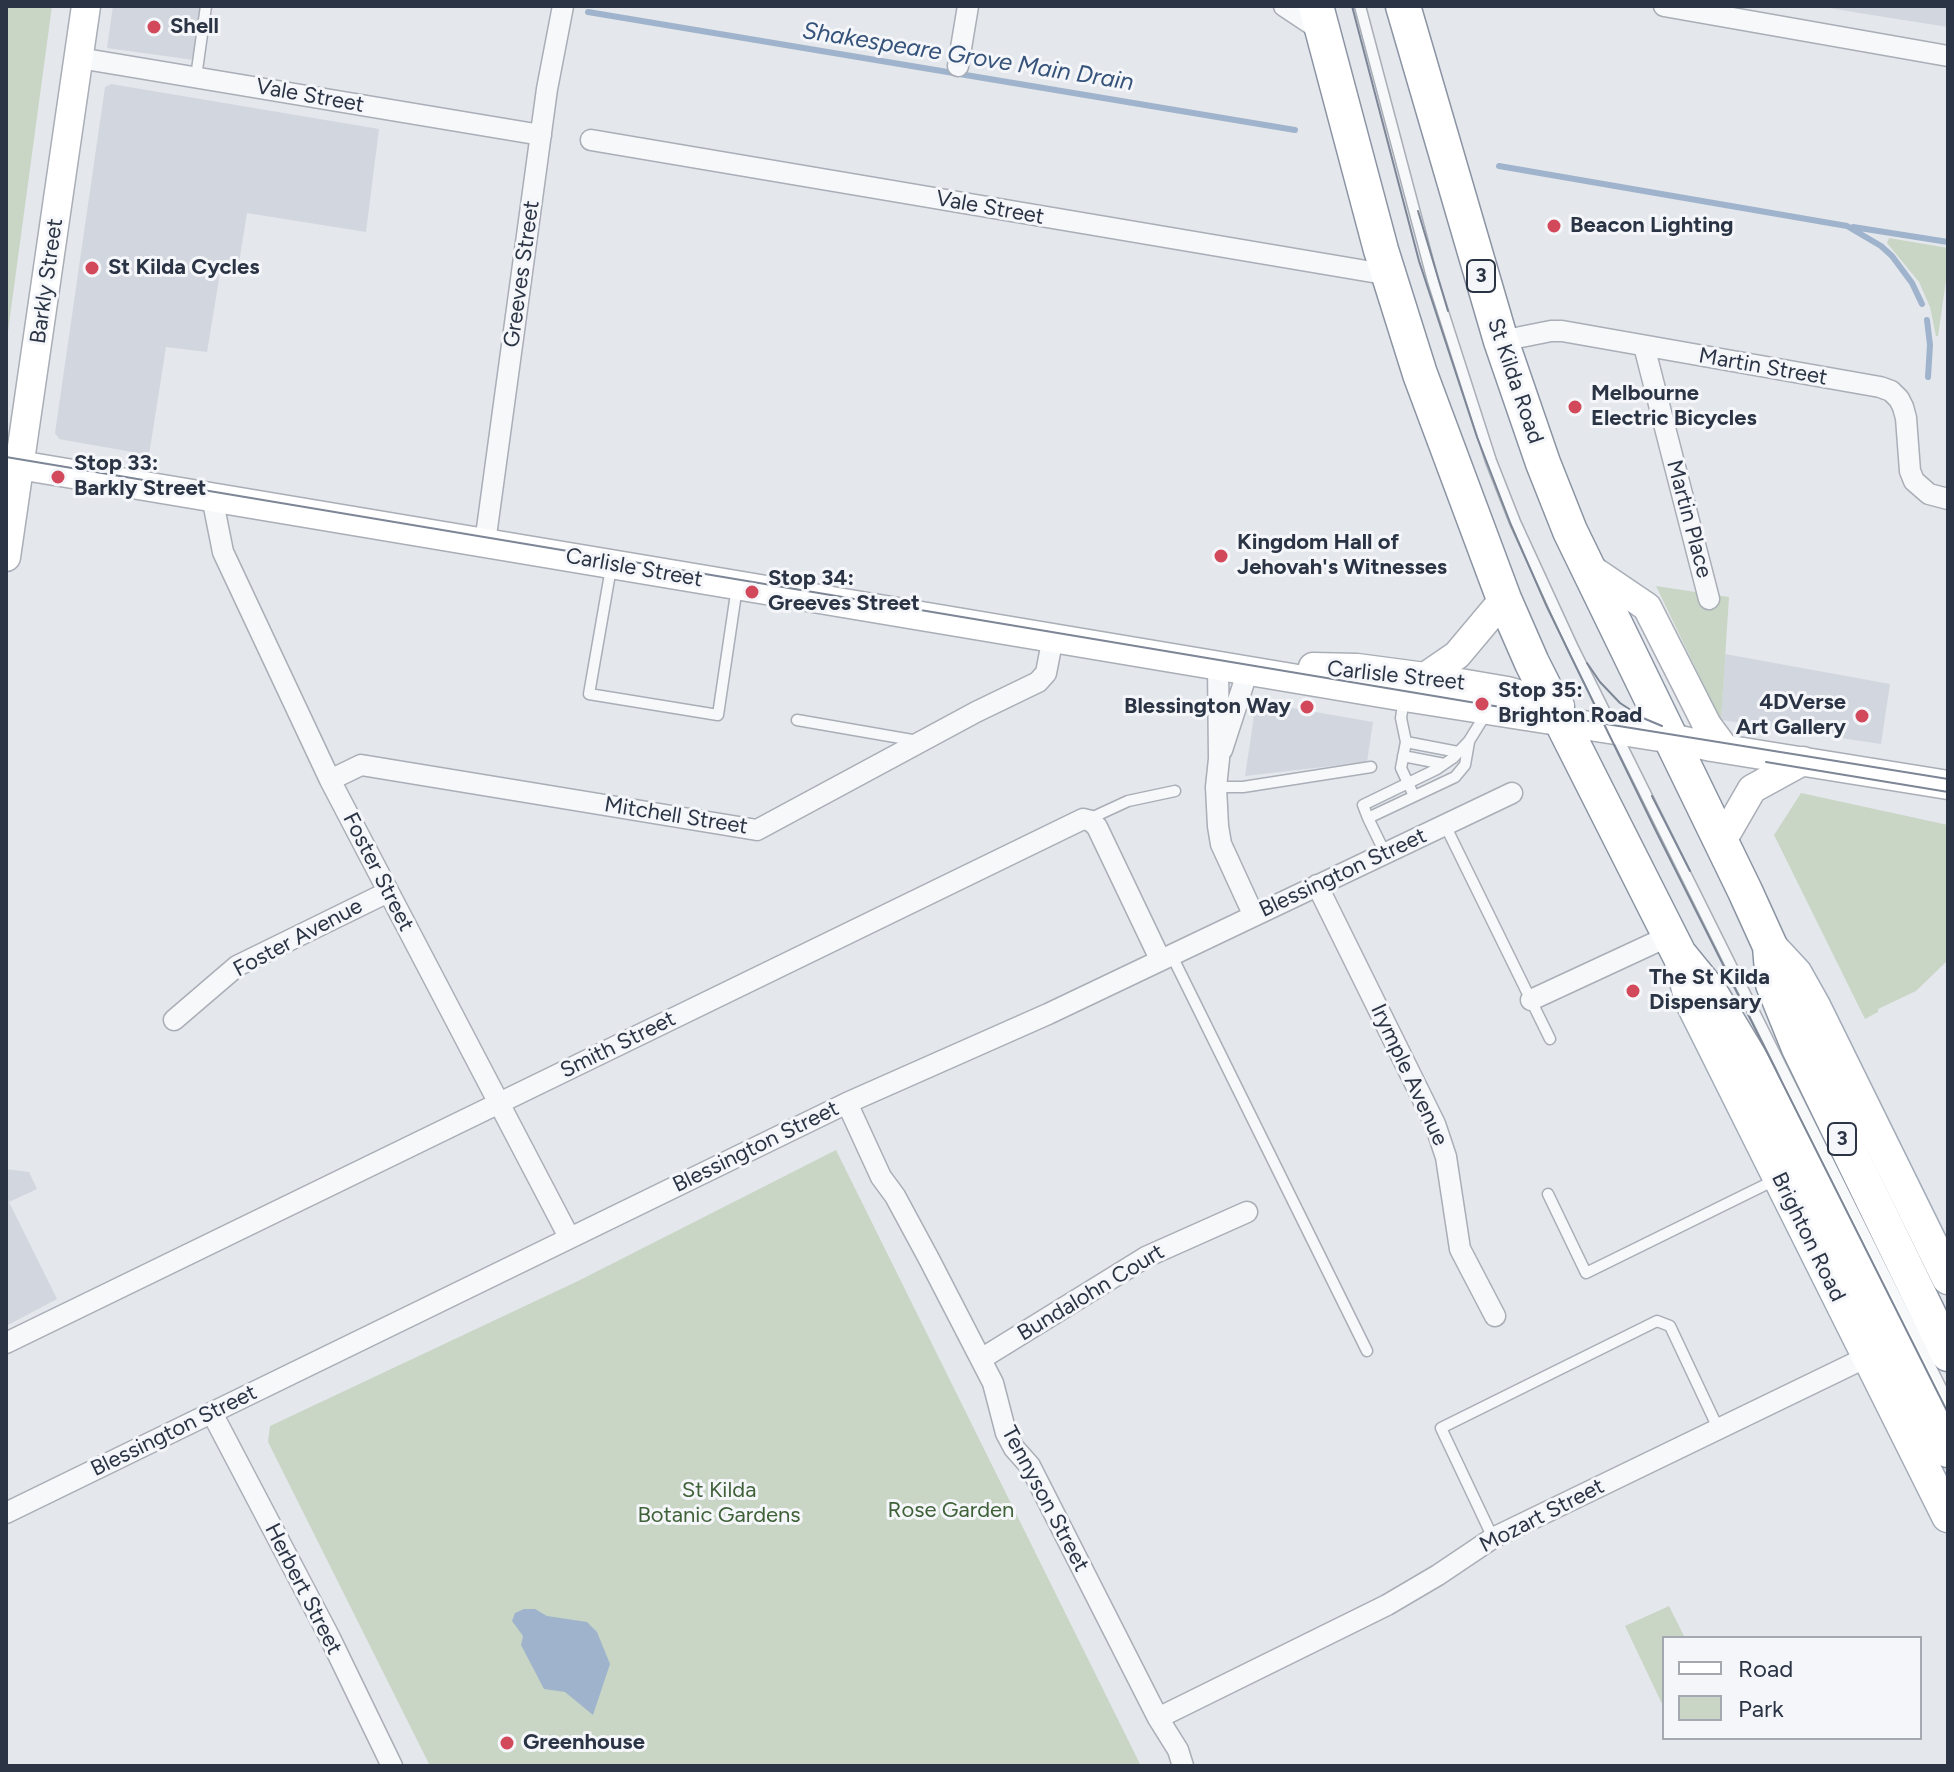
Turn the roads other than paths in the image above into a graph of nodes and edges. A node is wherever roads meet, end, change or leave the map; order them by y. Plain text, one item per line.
1 (86, 6) edge
2 (206, 6) edge
3 (563, 6) edge
4 (968, 6) edge
5 (1284, 6) edge
6 (1360, 6) edge
7 (1664, 6) edge
8 (1412, 9) edge
9 (1320, 19) edge
10 (1948, 56) edge
11 (79, 58) junction
12 (958, 66) dead end
13 (196, 77) junction
14 (541, 135) junction
15 (591, 140) dead end
16 (1390, 275) junction
17 (1501, 341) junction
18 (1644, 346) junction
19 (19, 465) junction
20 (212, 497) junction
21 (1948, 499) edge
22 (485, 543) junction
23 (6, 557) edge
24 (612, 564) junction
25 (1585, 565) junction
26 (738, 585) junction
27 (1504, 599) junction
28 (1709, 599) dead end
29 (1053, 637) junction
30 (1218, 665) junction
31 (1248, 670) junction
32 (1425, 677) junction
33 (1405, 697) junction
34 (1488, 710) junction
35 (1557, 712) junction
36 (797, 720) dead end
37 (1611, 725) junction
38 (1673, 739) junction
39 (1469, 741) junction
40 (920, 742) junction
41 (1406, 742) junction
42 (1724, 748) junction
43 (1458, 752) junction
44 (1403, 756) junction
45 (1219, 759) junction
46 (1803, 761) junction
47 (1444, 764) junction
48 (1371, 767) dead end
49 (330, 780) junction
50 (1408, 782) junction
51 (1948, 785) edge
52 (1216, 787) junction
53 (1175, 791) dead end
54 (1512, 793) dead end
55 (1414, 796) junction
56 (1368, 818) junction
57 (1087, 820) junction
58 (1445, 825) junction
59 (1722, 841) junction
60 (1385, 853) junction
61 (1317, 885) junction
62 (388, 892) junction
63 (1254, 916) junction
64 (1674, 945) junction
65 (1165, 957) junction
66 (1531, 1000) junction
67 (174, 1020) dead end
68 (1550, 1039) dead end
69 (1755, 1065) junction
70 (1832, 1083) junction
71 (847, 1103) junction
72 (497, 1104) junction
73 (1753, 1127) junction
74 (1779, 1178) junction
75 (1548, 1194) dead end
76 (1247, 1212) dead end
77 (569, 1237) junction
78 (1948, 1278) edge
79 (1495, 1316) dead end
80 (6, 1343) edge
81 (1912, 1343) edge
82 (1367, 1351) dead end
83 (981, 1359) junction
84 (1948, 1402) edge
85 (212, 1413) junction
86 (1718, 1428) junction
87 (1948, 1450) edge
88 (6, 1513) edge
89 (1948, 1516) edge
90 (1493, 1538) junction
91 (1158, 1718) junction
92 (392, 1766) edge
93 (1183, 1766) edge

1 - 11 main road, Barkly Street
2 - 13 lane
3 - 14 street, Greeves Street
4 - 12 street
5 - 9 street
6 - 37 lane
7 - 10 street
8 - 17 highway, St Kilda Road / 3
9 - 16 highway, 3
11 - 13 street, Vale Street
11 - 19 main road, Barkly Street
13 - 14 street, Vale Street
14 - 22 street, Greeves Street
15 - 16 street, Vale Street
16 - 27 highway, 3
17 - 18 street, Martin Street
17 - 25 highway, St Kilda Road / 3
18 - 21 street, Martin Street
18 - 28 street, Martin Place
19 - 20 main road, Carlisle Street
19 - 23 main road, Barkly Street
20 - 22 main road, Carlisle Street
20 - 49 street, Foster Street
22 - 24 main road, Carlisle Street
24 - 26 main road, Carlisle Street
24 - 26 lane
25 - 38 highway, St Kilda Road / 3
25 - 42 main road
26 - 29 main road, Carlisle Street
27 - 32 main road
27 - 35 highway, 3
29 - 30 main road, Carlisle Street
29 - 40 street, Mitchell Street
30 - 31 main road, Carlisle Street
30 - 45 street
31 - 32 main road, Carlisle Street
31 - 33 main road, Carlisle Street
31 - 45 street
32 - 35 main road, Carlisle Street
33 - 34 main road, Carlisle Street
33 - 41 lane
34 - 35 main road, Carlisle Street
34 - 39 lane
35 - 37 main road, Carlisle Street
35 - 64 highway, Brighton Road / 3
36 - 40 lane
37 - 38 main road, Carlisle Street
37 - 81 lane
38 - 42 main road, Carlisle Street
38 - 59 highway, Brighton Road / 3
39 - 43 lane
39 - 55 lane
40 - 49 street, Mitchell Street
41 - 43 lane
41 - 44 lane
42 - 46 main road, Carlisle Street
43 - 47 lane
44 - 47 lane
44 - 50 lane
45 - 52 street
46 - 51 main road, Carlisle Street
46 - 59 main road
47 - 50 lane
48 - 52 lane
49 - 62 street, Foster Street
50 - 55 lane
50 - 56 lane
52 - 63 street
53 - 57 lane
54 - 58 street, Blessington Street
55 - 56 lane
56 - 60 lane
57 - 65 street
57 - 72 street, Smith Street
58 - 60 street, Blessington Street
58 - 66 lane
59 - 70 highway, Brighton Road / 3
60 - 61 street, Blessington Street
61 - 63 street, Blessington Street
61 - 79 street, Irymple Avenue
62 - 67 street, Foster Avenue
62 - 72 street, Foster Street
63 - 65 street, Blessington Street
64 - 66 street
64 - 69 highway, Brighton Road / 3
64 - 73 main road, Brighton Road
65 - 71 street, Blessington Street
65 - 82 lane
66 - 68 lane
69 - 73 main road
69 - 81 highway, Brighton Road / 3
70 - 78 main road, Brighton Road
70 - 81 highway, Brighton Road / 3
71 - 77 street, Blessington Street
71 - 83 street, Tennyson Street
72 - 77 street, Foster Street
72 - 80 street, Smith Street
73 - 74 main road, Brighton Road
74 - 75 lane
74 - 81 main road, Brighton Road
76 - 83 street, Bundalohn Court
77 - 85 street, Blessington Street
81 - 84 lane
81 - 86 street, Mozart Street
81 - 87 highway, Brighton Road / 3
81 - 89 main road, Brighton Road
83 - 91 street, Tennyson Street
85 - 88 street, Blessington Street
85 - 92 street, Herbert Street
86 - 90 street, Mozart Street
86 - 90 lane
90 - 91 street, Mozart Street
91 - 93 street, Tennyson Street

